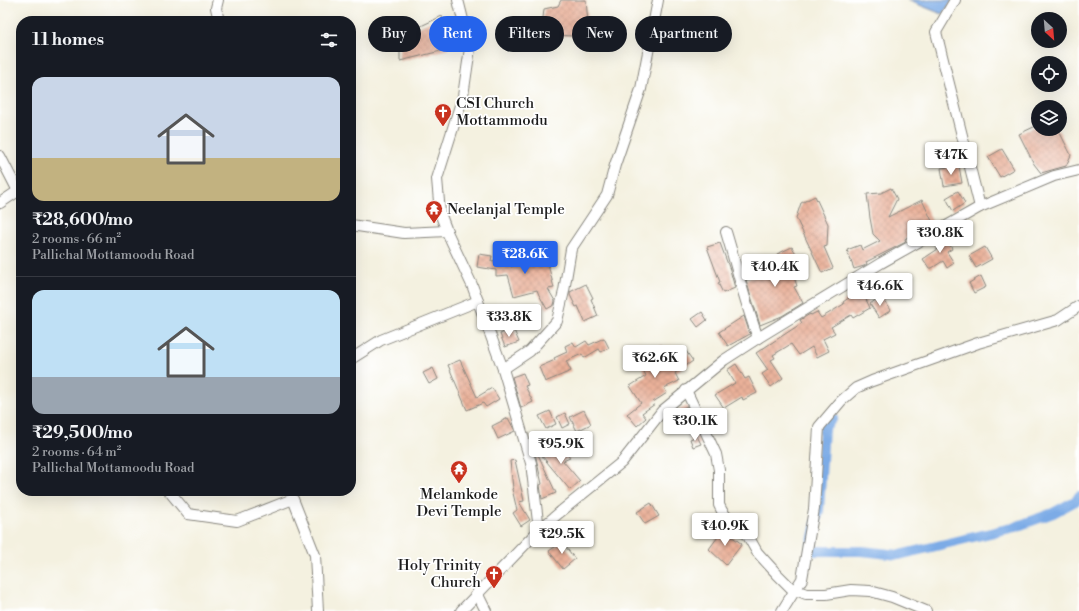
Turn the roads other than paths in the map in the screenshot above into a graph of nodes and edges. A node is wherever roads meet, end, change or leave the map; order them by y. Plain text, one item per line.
1 (218, 0) edge
2 (458, 0) edge
3 (658, 0) edge
4 (955, 0) edge
5 (218, 16) edge
6 (0, 156) edge
7 (1079, 170) edge
8 (16, 186) edge
9 (16, 195) edge
10 (0, 202) edge
11 (980, 207) junction
12 (356, 226) edge
13 (447, 231) junction
14 (726, 232) dead end
15 (478, 301) junction
16 (1079, 306) edge
17 (758, 338) junction
18 (356, 356) edge
19 (503, 368) junction
20 (686, 390) junction
21 (173, 496) edge
22 (539, 530) junction
23 (796, 590) junction
24 (477, 593) junction
25 (318, 611) edge
26 (461, 611) edge
27 (486, 611) edge
28 (782, 611) edge
29 (926, 611) edge

1 - 5 street
2 - 13 street
3 - 19 street
4 - 11 street
6 - 8 street
7 - 11 street
9 - 10 street
11 - 17 street
12 - 13 street
13 - 15 street
14 - 17 street
15 - 18 street
15 - 19 street
16 - 23 street
17 - 20 street
19 - 22 street
20 - 22 street
20 - 23 street
21 - 25 street
22 - 24 street
23 - 28 street
23 - 29 street
24 - 26 street
24 - 27 street

